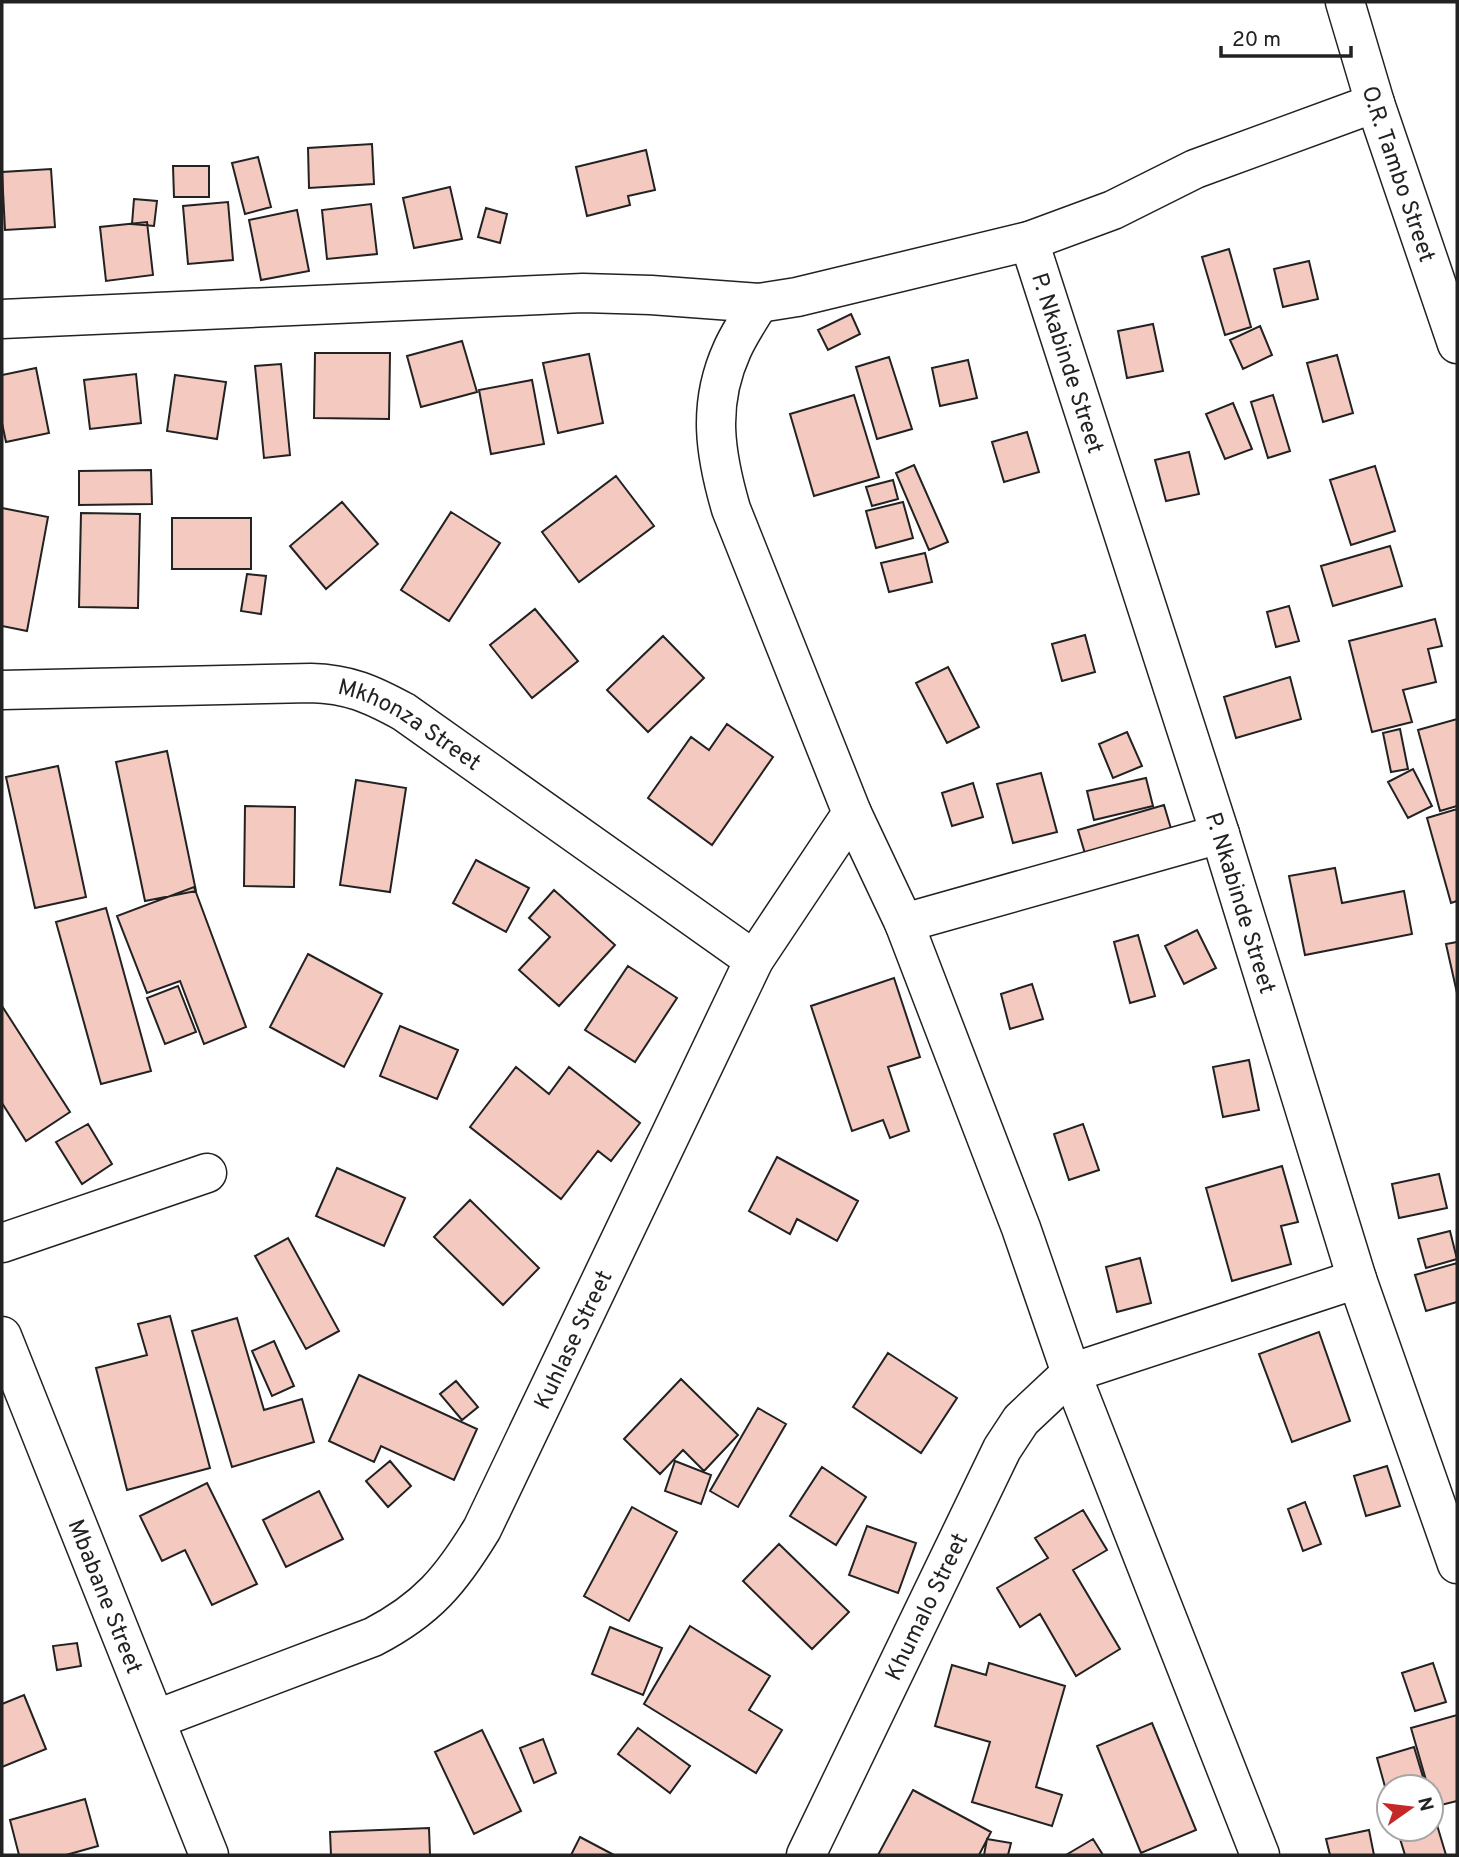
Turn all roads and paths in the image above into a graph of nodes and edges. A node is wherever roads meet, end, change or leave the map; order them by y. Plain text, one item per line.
1 (1345, 2) edge
2 (1376, 103) junction
3 (1029, 240) junction
4 (759, 303) junction
5 (2, 319) edge
6 (1457, 344) edge
7 (2, 690) edge
8 (852, 813) junction
9 (1220, 834) junction
10 (904, 923) junction
11 (754, 960) junction
12 (207, 1174) dead end
13 (2, 1243) edge
14 (1357, 1279) junction
15 (2, 1336) edge
16 (1071, 1373) junction
17 (1457, 1564) edge
18 (157, 1719) junction
19 (209, 1855) edge
20 (806, 1855) edge
21 (1260, 1855) edge

1 - 2 street, O.R. Tambo Street
2 - 3 street
2 - 6 street, O.R. Tambo Street
3 - 4 street
3 - 9 street, P. Nkabinde Street
4 - 5 street
4 - 8 street
7 - 11 street, Mkhonza Street
8 - 10 street
8 - 11 street, Kuhlase Street
9 - 10 street
9 - 14 street, P. Nkabinde Street
10 - 16 street
11 - 18 street, Kuhlase Street
12 - 13 street
14 - 16 street
14 - 17 street, P. Nkabinde Street
15 - 18 street, Mbabane Street
16 - 20 street, Khumalo Street
16 - 21 street
18 - 19 street, Mbabane Street

